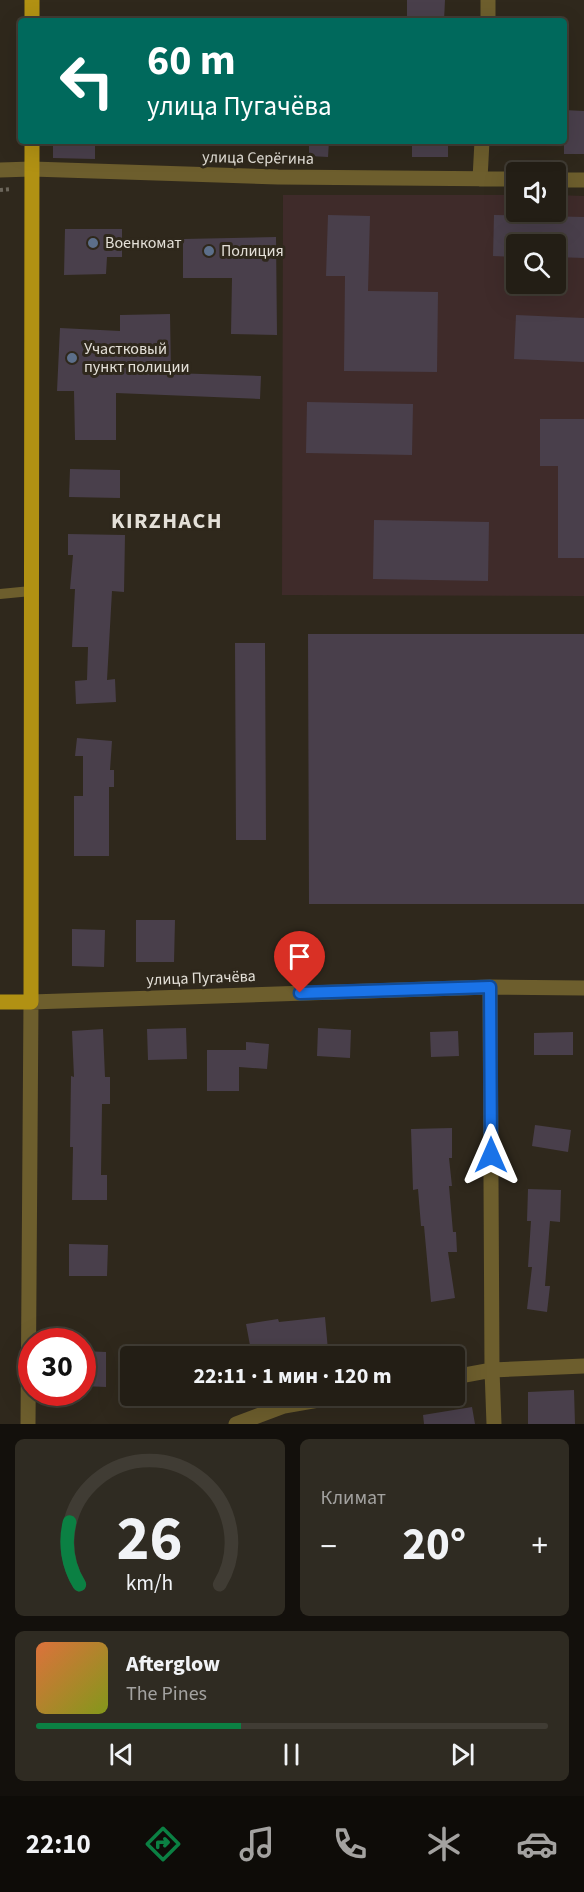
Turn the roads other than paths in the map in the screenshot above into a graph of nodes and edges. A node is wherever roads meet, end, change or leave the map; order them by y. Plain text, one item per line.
1 (32, 0) edge
2 (488, 0) edge
3 (32, 18) edge
4 (488, 18) edge
5 (32, 144) edge
6 (482, 144) edge
7 (32, 169) junction
8 (0, 170) edge
9 (480, 179) junction
10 (506, 179) edge
11 (566, 180) edge
12 (584, 180) edge
13 (31, 591) junction
14 (0, 594) edge
15 (490, 987) junction
16 (584, 988) edge
17 (0, 1002) edge
18 (31, 1002) junction
19 (584, 1366) edge
20 (492, 1370) junction
21 (465, 1375) edge
22 (284, 1406) edge
23 (28, 1424) edge
24 (236, 1424) edge
25 (494, 1424) edge

1 - 3 main road
2 - 4 street
5 - 7 main road
6 - 9 street
7 - 8 street, улица Серёгина
7 - 9 street, улица Серёгина
7 - 13 main road
9 - 10 street, улица Серёгина
11 - 12 street
13 - 14 lane
13 - 18 main road
15 - 16 street, улица Пугачёва
15 - 18 street, улица Пугачёва
15 - 20 street
17 - 18 main road, улица Пугачёва
18 - 23 street
19 - 20 street
20 - 21 street
20 - 25 street
22 - 24 street

